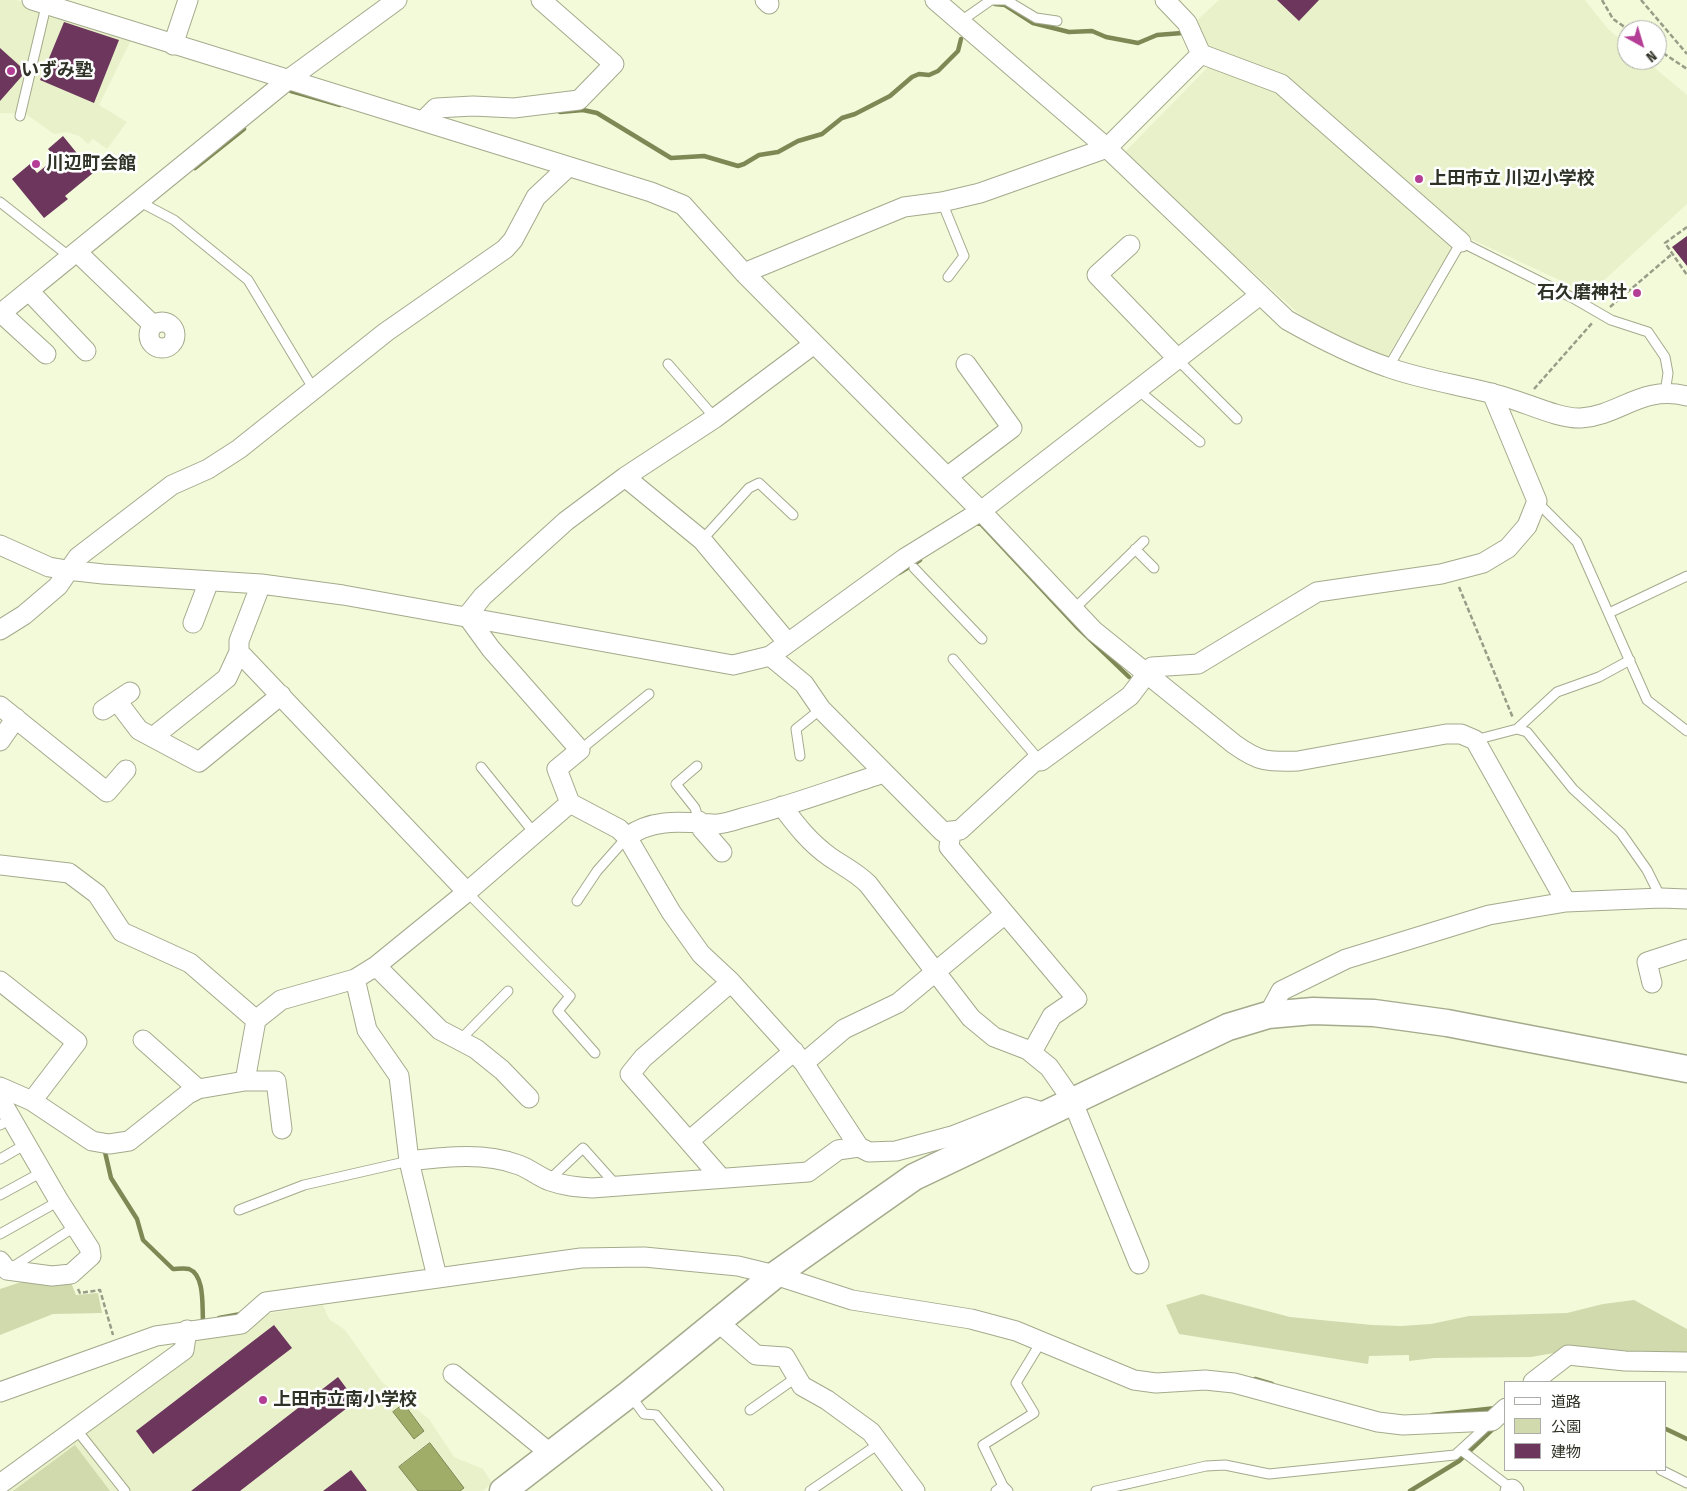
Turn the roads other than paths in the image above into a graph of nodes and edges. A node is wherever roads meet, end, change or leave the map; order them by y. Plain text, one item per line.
1 (188, 0) edge
2 (397, 0) edge
3 (541, 0) edge
4 (935, 0) edge
5 (1164, 0) edge
6 (42, 2) edge
7 (961, 21) junction
8 (1056, 21) dead end
9 (173, 45) junction
10 (1201, 54) junction
11 (289, 79) junction
12 (20, 116) dead end
13 (423, 121) junction
14 (1106, 148) junction
15 (568, 167) junction
16 (0, 202) edge
17 (942, 202) junction
18 (145, 205) junction
19 (1461, 242) junction
20 (1130, 245) dead end
21 (78, 256) junction
22 (744, 273) junction
23 (948, 277) dead end
24 (29, 291) junction
25 (1260, 295) junction
26 (1, 313) edge
27 (153, 325) dead end
28 (814, 344) junction
29 (86, 352) dead end
30 (46, 354) dead end
31 (1177, 358) junction
32 (668, 364) dead end
33 (966, 364) dead end
34 (1388, 368) junction
35 (313, 388) junction
36 (1138, 390) junction
37 (1492, 393) junction
38 (1664, 393) junction
39 (1687, 396) edge
40 (715, 418) junction
41 (1237, 418) dead end
42 (1200, 442) dead end
43 (625, 477) junction
44 (947, 477) junction
45 (1537, 501) junction
46 (981, 511) junction
47 (793, 515) dead end
48 (702, 540) junction
49 (1144, 541) dead end
50 (0, 544) edge
51 (1135, 549) junction
52 (909, 563) junction
53 (1154, 568) dead end
54 (67, 570) junction
55 (1687, 576) edge
56 (209, 581) junction
57 (262, 584) junction
58 (1074, 609) junction
59 (1609, 613) junction
60 (467, 616) junction
61 (193, 622) dead end
62 (0, 630) edge
63 (982, 639) dead end
64 (788, 643) junction
65 (239, 652) junction
66 (770, 656) junction
67 (953, 659) dead end
68 (1630, 660) junction
69 (1145, 674) junction
70 (649, 694) dead end
71 (281, 695) junction
72 (117, 701) dead end
73 (0, 706) edge
74 (820, 709) junction
75 (16, 718) junction
76 (1517, 729) junction
77 (1687, 731) edge
78 (153, 737) junction
79 (1475, 740) junction
80 (0, 741) edge
81 (580, 750) junction
82 (800, 756) dead end
83 (1041, 761) junction
84 (697, 766) dead end
85 (481, 767) dead end
86 (126, 770) dead end
87 (884, 773) junction
88 (570, 803) junction
89 (782, 806) junction
90 (700, 821) junction
91 (951, 831) junction
92 (535, 834) junction
93 (627, 837) junction
94 (722, 852) dead end
95 (0, 865) edge
96 (467, 892) junction
97 (1661, 898) junction
98 (1687, 899) edge
99 (577, 901) dead end
100 (1566, 902) junction
101 (1005, 914) junction
102 (1687, 950) edge
103 (376, 966) junction
104 (935, 970) junction
105 (355, 979) junction
106 (0, 981) edge
107 (731, 982) junction
108 (1652, 983) dead end
109 (508, 991) dead end
110 (1268, 1015) junction
111 (256, 1020) junction
112 (143, 1040) dead end
113 (460, 1040) junction
114 (1032, 1052) junction
115 (595, 1053) dead end
116 (799, 1057) junction
117 (1687, 1069) edge
118 (245, 1081) junction
119 (0, 1087) edge
120 (198, 1090) junction
121 (529, 1098) dead end
122 (0, 1099) edge
123 (1072, 1100) junction
124 (32, 1101) junction
125 (1046, 1112) junction
126 (6, 1122) edge
127 (282, 1128) dead end
128 (689, 1141) junction
129 (26, 1144) junction
130 (859, 1147) junction
131 (0, 1159) edge
132 (409, 1161) junction
133 (42, 1172) junction
134 (721, 1178) junction
135 (549, 1180) junction
136 (617, 1186) junction
137 (0, 1195) edge
138 (59, 1201) junction
139 (239, 1210) dead end
140 (76, 1226) junction
141 (0, 1234) edge
142 (1139, 1264) dead end
143 (3, 1266) edge
144 (775, 1275) junction
145 (437, 1277) junction
146 (718, 1322) junction
147 (188, 1330) junction
148 (1041, 1342) junction
149 (1687, 1362) edge
150 (452, 1374) dead end
151 (797, 1377) junction
152 (1535, 1381) edge
153 (0, 1392) edge
154 (629, 1394) junction
155 (750, 1410) dead end
156 (1500, 1413) edge
157 (76, 1428) junction
158 (880, 1442) junction
159 (1461, 1450) junction
160 (551, 1454) junction
161 (1663, 1471) edge
162 (1687, 1483) edge
163 (0, 1484) edge
164 (1002, 1489) edge
165 (1512, 1490) edge
166 (125, 1491) edge
167 (502, 1491) edge
168 (719, 1491) edge
169 (810, 1491) edge
170 (915, 1491) edge
171 (1096, 1491) edge

1 - 9 street
2 - 11 street
3 - 13 street
4 - 7 street
5 - 10 street
6 - 9 street
6 - 12 lane
7 - 8 lane
7 - 14 street
9 - 11 street
10 - 14 street
10 - 19 street
11 - 13 street
11 - 18 street
13 - 15 street
14 - 17 street
14 - 25 street
15 - 22 street
15 - 35 street
16 - 21 lane
17 - 22 street
17 - 23 lane
18 - 21 street
18 - 35 lane
19 - 34 lane
19 - 38 lane
20 - 31 street
21 - 24 street
21 - 27 street
22 - 28 street
24 - 26 street
24 - 29 street
25 - 31 street
25 - 34 street
26 - 30 street
28 - 40 street
28 - 44 street
31 - 36 street
31 - 41 lane
32 - 40 lane
33 - 44 street
34 - 37 street
35 - 54 street
36 - 42 lane
36 - 46 street
37 - 38 street
37 - 45 street
38 - 39 street
40 - 43 street
43 - 48 street
43 - 60 street
44 - 46 street
45 - 59 lane
45 - 69 street
46 - 52 street
46 - 58 street
47 - 48 lane
48 - 64 street
49 - 51 lane
50 - 54 street
51 - 53 lane
51 - 58 lane
52 - 63 lane
52 - 64 street
54 - 56 street
54 - 62 street
55 - 59 lane
56 - 57 street
56 - 61 street
57 - 60 street
57 - 65 street
58 - 69 street
59 - 68 lane
60 - 66 street
60 - 81 street
64 - 66 street
65 - 71 street
65 - 78 street
66 - 74 street
67 - 83 lane
68 - 76 lane
68 - 77 lane
69 - 79 street
69 - 83 street
70 - 81 lane
71 - 78 street
71 - 96 street
72 - 78 street
73 - 75 street
74 - 82 lane
74 - 87 street
75 - 80 street
75 - 86 street
76 - 79 lane
76 - 97 lane
79 - 100 street
81 - 88 street
83 - 91 street
84 - 90 lane
85 - 92 lane
87 - 89 street
87 - 91 street
88 - 92 street
88 - 93 street
89 - 90 street
89 - 104 street
90 - 93 street
90 - 94 street
91 - 101 street
92 - 96 street
93 - 99 lane
93 - 107 street
95 - 111 street
96 - 103 street
96 - 115 lane
97 - 98 street
97 - 100 street
100 - 110 street
101 - 104 street
101 - 114 street
102 - 108 street
103 - 105 street
103 - 113 street
104 - 114 street
104 - 116 street
105 - 111 street
105 - 132 street
106 - 124 street
107 - 116 street
107 - 128 street
109 - 113 lane
110 - 117 street
110 - 123 street
111 - 118 street
112 - 120 street
113 - 121 street
114 - 123 street
116 - 128 street
116 - 130 street
118 - 120 street
118 - 127 street
119 - 124 street
120 - 124 street
122 - 126 street
123 - 125 street
123 - 142 street
125 - 130 street
125 - 144 street
126 - 129 street
128 - 134 street
129 - 131 lane
129 - 133 street
130 - 134 street
132 - 135 street
132 - 139 lane
132 - 145 street
133 - 137 lane
133 - 138 street
134 - 136 street
135 - 136 street
135 - 136 lane
138 - 140 street
138 - 141 lane
140 - 143 lane
140 - 143 street
144 - 145 street
144 - 146 street
144 - 148 street
145 - 147 street
146 - 151 street
146 - 154 street
147 - 153 street
147 - 157 street
148 - 156 street
148 - 164 lane
149 - 152 street
150 - 160 street
151 - 155 lane
151 - 158 street
154 - 160 street
154 - 168 lane
156 - 159 lane
157 - 163 street
157 - 166 lane
158 - 169 lane
158 - 170 street
159 - 165 lane
159 - 171 lane
160 - 167 street
161 - 162 lane

